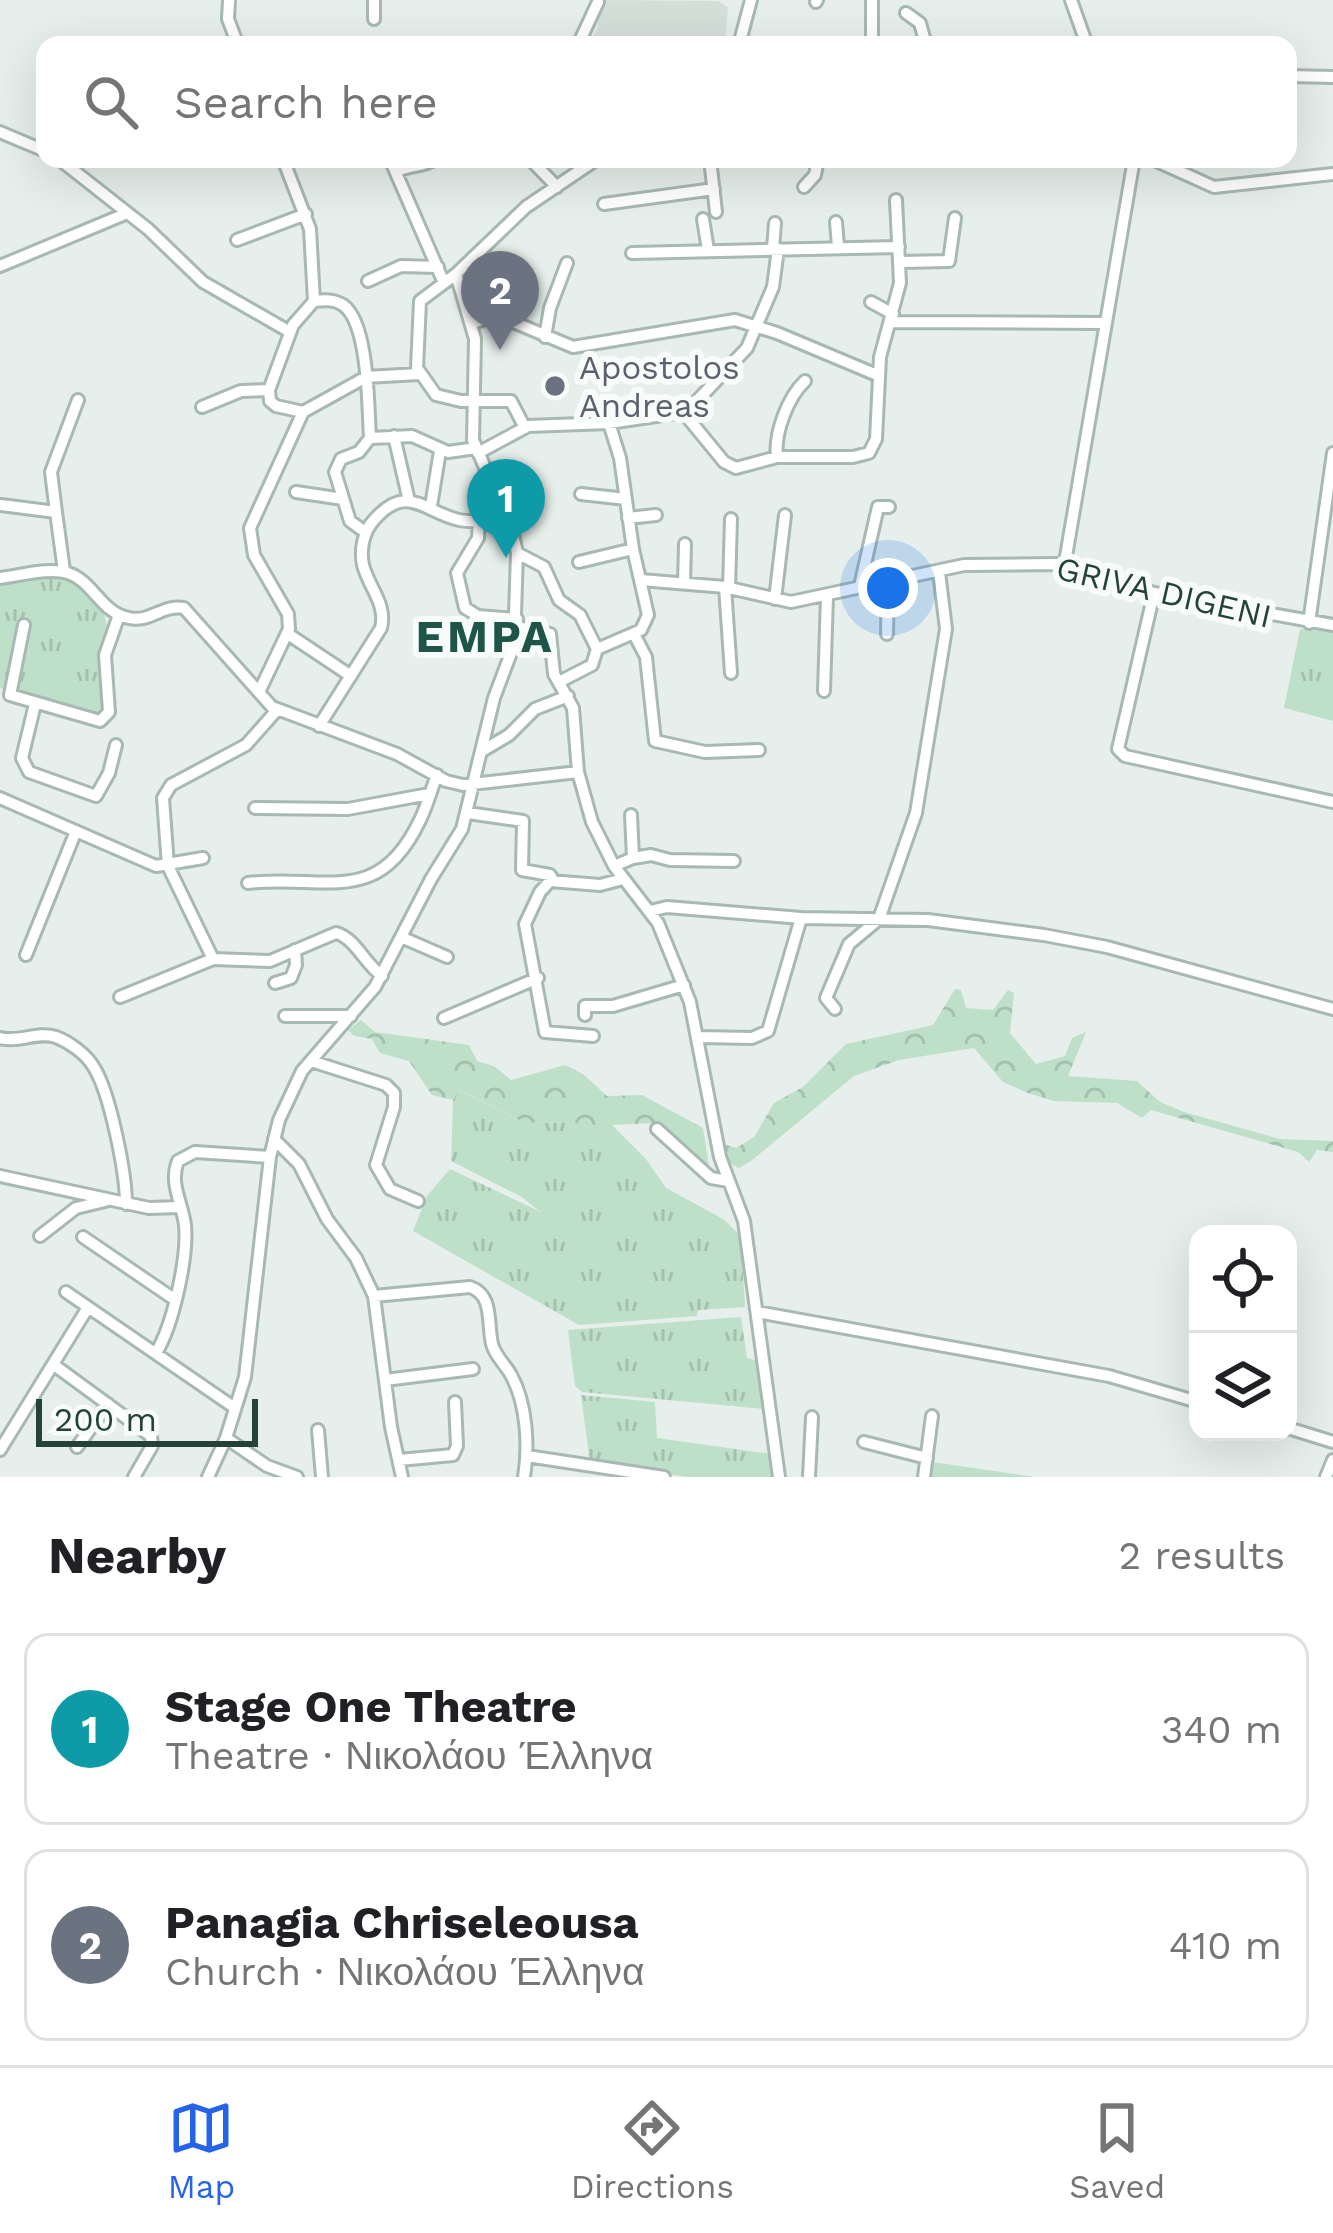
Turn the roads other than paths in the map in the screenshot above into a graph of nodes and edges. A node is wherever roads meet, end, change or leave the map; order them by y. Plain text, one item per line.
1 (229, 0) edge
2 (374, 0) edge
3 (751, 0) edge
4 (872, 0) edge
5 (1071, 0) edge
6 (598, 2) edge
7 (906, 14) dead end
8 (374, 20) dead end
9 (234, 36) edge
10 (582, 36) edge
11 (741, 36) edge
12 (872, 36) edge
13 (924, 36) edge
14 (1084, 36) edge
15 (1297, 76) edge
16 (1333, 77) edge
17 (0, 131) edge
18 (36, 147) edge
19 (70, 168) edge
20 (288, 168) edge
21 (394, 168) edge
22 (544, 168) edge
23 (584, 168) edge
24 (711, 168) edge
25 (816, 168) edge
26 (1133, 168) edge
27 (1172, 168) edge
28 (1333, 174) edge
29 (556, 187) junction
30 (804, 187) dead end
31 (714, 189) junction
32 (896, 200) dead end
33 (604, 204) dead end
34 (716, 212) dead end
35 (125, 214) junction
36 (306, 214) junction
37 (955, 218) dead end
38 (704, 219) dead end
39 (836, 222) dead end
40 (775, 224) dead end
41 (237, 240) dead end
42 (838, 246) junction
43 (899, 247) junction
44 (776, 249) junction
45 (708, 250) junction
46 (632, 253) dead end
47 (900, 262) junction
48 (567, 263) dead end
49 (0, 266) edge
50 (438, 267) junction
51 (456, 274) junction
52 (368, 281) dead end
53 (444, 283) junction
54 (314, 301) junction
55 (871, 302) dead end
56 (892, 318) junction
57 (472, 323) junction
58 (1106, 323) junction
59 (758, 327) junction
60 (290, 332) junction
61 (544, 337) junction
62 (419, 374) junction
63 (877, 375) junction
64 (366, 376) junction
65 (806, 381) dead end
66 (269, 390) junction
67 (78, 400) dead end
68 (472, 402) junction
69 (202, 407) dead end
70 (304, 412) junction
71 (682, 412) junction
72 (609, 423) junction
73 (525, 428) junction
74 (394, 436) junction
75 (370, 438) junction
76 (440, 451) junction
77 (477, 451) junction
78 (1333, 453) edge
79 (777, 457) junction
80 (296, 492) dead end
81 (581, 494) dead end
82 (343, 499) junction
83 (626, 499) junction
84 (409, 501) junction
85 (1, 505) edge
86 (430, 506) junction
87 (889, 507) dead end
88 (56, 512) junction
89 (656, 515) dead end
90 (785, 515) dead end
91 (628, 518) junction
92 (731, 519) dead end
93 (479, 520) junction
94 (508, 520) junction
95 (364, 532) junction
96 (686, 544) dead end
97 (633, 549) junction
98 (517, 553) junction
99 (579, 562) dead end
100 (1064, 568) junction
101 (64, 571) junction
102 (939, 572) junction
103 (0, 578) edge
104 (641, 580) junction
105 (888, 581) junction
106 (684, 583) junction
107 (860, 586) junction
108 (727, 587) junction
109 (1154, 592) junction
110 (827, 596) junction
111 (776, 599) junction
112 (119, 616) junction
113 (517, 623) junction
114 (1309, 623) junction
115 (24, 625) dead end
116 (1333, 626) edge
117 (288, 634) junction
118 (634, 634) junction
119 (887, 634) dead end
120 (597, 649) junction
121 (730, 673) dead end
122 (351, 676) junction
123 (559, 682) junction
124 (824, 691) dead end
125 (260, 692) junction
126 (568, 696) junction
127 (34, 704) junction
128 (277, 710) junction
129 (319, 726) junction
130 (116, 745) dead end
131 (759, 750) dead end
132 (482, 751) junction
133 (578, 772) junction
134 (437, 775) junction
135 (473, 784) junction
136 (429, 794) junction
137 (0, 798) edge
138 (1333, 802) edge
139 (255, 808) dead end
140 (468, 813) junction
141 (631, 815) dead end
142 (76, 831) junction
143 (203, 858) dead end
144 (633, 858) junction
145 (734, 861) dead end
146 (167, 866) junction
147 (614, 866) junction
148 (623, 879) junction
149 (553, 880) junction
150 (248, 883) dead end
151 (650, 911) junction
152 (801, 918) junction
153 (879, 919) junction
154 (401, 937) junction
155 (295, 950) junction
156 (26, 955) dead end
157 (447, 957) dead end
158 (213, 959) junction
159 (382, 976) junction
160 (538, 978) junction
161 (275, 983) dead end
162 (684, 986) junction
163 (120, 997) dead end
164 (835, 1009) dead end
165 (1333, 1009) edge
166 (285, 1016) dead end
167 (351, 1016) junction
168 (585, 1016) dead end
169 (444, 1018) dead end
170 (593, 1036) dead end
171 (698, 1037) junction
172 (0, 1038) edge
173 (310, 1061) junction
174 (657, 1129) dead end
175 (274, 1139) junction
176 (270, 1157) junction
177 (0, 1176) edge
178 (729, 1181) junction
179 (77, 1192) junction
180 (108, 1200) junction
181 (418, 1201) dead end
182 (127, 1204) junction
183 (180, 1207) junction
184 (76, 1208) junction
185 (40, 1236) dead end
186 (83, 1237) dead end
187 (66, 1292) dead end
188 (374, 1297) junction
189 (174, 1299) junction
190 (88, 1310) junction
191 (757, 1312) junction
192 (156, 1353) junction
193 (54, 1365) junction
194 (472, 1369) dead end
195 (385, 1380) junction
196 (1189, 1399) edge
197 (455, 1402) dead end
198 (108, 1405) junction
199 (235, 1408) junction
200 (932, 1416) dead end
201 (812, 1417) dead end
202 (318, 1430) dead end
203 (1297, 1431) edge
204 (226, 1438) junction
205 (864, 1442) dead end
206 (1333, 1442) edge
207 (77, 1447) dead end
208 (1, 1448) edge
209 (527, 1456) junction
210 (927, 1458) junction
211 (399, 1460) junction
212 (1333, 1460) edge
213 (614, 1473) edge
214 (134, 1477) edge
215 (208, 1477) edge
216 (297, 1477) edge
217 (322, 1477) edge
218 (401, 1477) edge
219 (524, 1477) edge
220 (664, 1477) edge
221 (779, 1477) edge
222 (809, 1477) edge
223 (924, 1477) edge
224 (1326, 1477) edge

1 - 9 street
2 - 8 street
3 - 11 street
4 - 12 street
5 - 14 street
6 - 10 street
7 - 13 street
15 - 16 street
17 - 18 street
19 - 35 street
20 - 36 street
21 - 50 street
22 - 29 street
23 - 29 street
24 - 31 street
25 - 30 street
26 - 58 street
27 - 28 street
29 - 51 street
31 - 33 street
31 - 34 street
32 - 43 street
35 - 49 street
35 - 60 street
36 - 41 street
36 - 54 street
37 - 47 street
38 - 45 street
39 - 42 street
40 - 44 street
42 - 43 street
42 - 44 street
43 - 47 street
44 - 45 street
44 - 59 street
45 - 46 street
47 - 56 street
48 - 61 street
50 - 52 street
50 - 53 street
51 - 53 street
51 - 57 street
53 - 62 street
54 - 60 street
54 - 64 street
55 - 56 street
56 - 58 street
56 - 63 street
57 - 61 street
57 - 68 street
58 - 100 street
59 - 61 street
59 - 63 street
59 - 71 street
60 - 66 street
62 - 64 street
62 - 68 street
63 - 79 street
64 - 70 street
64 - 75 street
65 - 79 street
66 - 69 street
66 - 70 street
67 - 88 street
68 - 73 street
68 - 77 street
70 - 117 street
71 - 72 street
71 - 79 street
72 - 73 street
72 - 83 street
73 - 77 street
74 - 75 street
74 - 76 street
74 - 84 street
75 - 82 street
76 - 77 street
76 - 86 street
77 - 94 street
78 - 114 street
80 - 82 street
81 - 83 street
82 - 95 street
83 - 91 street
84 - 86 street
84 - 95 street
85 - 88 street
86 - 93 street
87 - 107 street
88 - 101 street
89 - 91 street
90 - 111 street
91 - 97 street
92 - 108 street
93 - 94 street
93 - 113 street
94 - 98 street
95 - 122 street
96 - 106 street
97 - 99 street
97 - 104 street
98 - 113 street
98 - 120 street
100 - 102 street, GRIVA DIGENI
100 - 109 street, GRIVA DIGENI
101 - 103 street
101 - 112 street
102 - 105 street, GRIVA DIGENI
102 - 153 street
104 - 106 street, GRIVA DIGENI
104 - 118 street
105 - 107 street, GRIVA DIGENI
105 - 119 street
106 - 108 street, GRIVA DIGENI
107 - 110 street, GRIVA DIGENI
108 - 111 street, GRIVA DIGENI
108 - 121 street
109 - 114 street, GRIVA DIGENI
109 - 138 street
110 - 111 street, GRIVA DIGENI
110 - 124 street
112 - 125 street
112 - 127 street
113 - 123 street
113 - 132 street
114 - 116 street, GRIVA DIGENI
115 - 127 street
117 - 122 street
117 - 125 street
118 - 120 street
118 - 131 street
120 - 123 street
122 - 129 street
123 - 126 street
125 - 128 street
126 - 132 street
126 - 133 street
127 - 130 street
128 - 129 street
128 - 146 street
129 - 134 street
132 - 135 street
133 - 135 street
133 - 147 street
134 - 135 street
134 - 136 street
135 - 140 street
136 - 139 street
136 - 150 street
137 - 142 street
140 - 149 street
140 - 154 street
141 - 144 street
142 - 146 street
142 - 156 street
143 - 146 street
144 - 145 street
144 - 147 street
146 - 158 street
147 - 148 street
148 - 149 street
148 - 151 street
149 - 160 street
151 - 152 street
151 - 162 street
152 - 153 street
152 - 171 street
153 - 164 street
153 - 165 street
154 - 157 street
154 - 159 street
155 - 158 street
155 - 159 street
155 - 161 street
158 - 163 street
159 - 167 street
160 - 169 street
160 - 170 street
162 - 168 street
162 - 171 street
166 - 167 street
167 - 173 street
171 - 178 street
172 - 182 street
173 - 175 street
173 - 181 street
174 - 178 street
175 - 176 street
175 - 188 street
176 - 183 street
176 - 199 street
177 - 179 street
178 - 191 street
179 - 180 street
179 - 184 street
180 - 182 street
180 - 184 street
182 - 183 street
183 - 189 street
184 - 185 street
186 - 189 street
187 - 190 street
188 - 195 street
188 - 209 street
189 - 192 street
190 - 192 street
190 - 193 street
191 - 196 street
191 - 221 street
192 - 199 street
193 - 198 street
193 - 208 street
194 - 195 street
195 - 211 street
197 - 211 street
198 - 207 street
198 - 214 street
199 - 204 street
200 - 210 street
201 - 222 street
202 - 217 street
203 - 206 street
204 - 215 street
204 - 216 street
205 - 210 street
209 - 213 street
209 - 219 street
210 - 223 street
211 - 218 street
212 - 224 street
213 - 220 street

